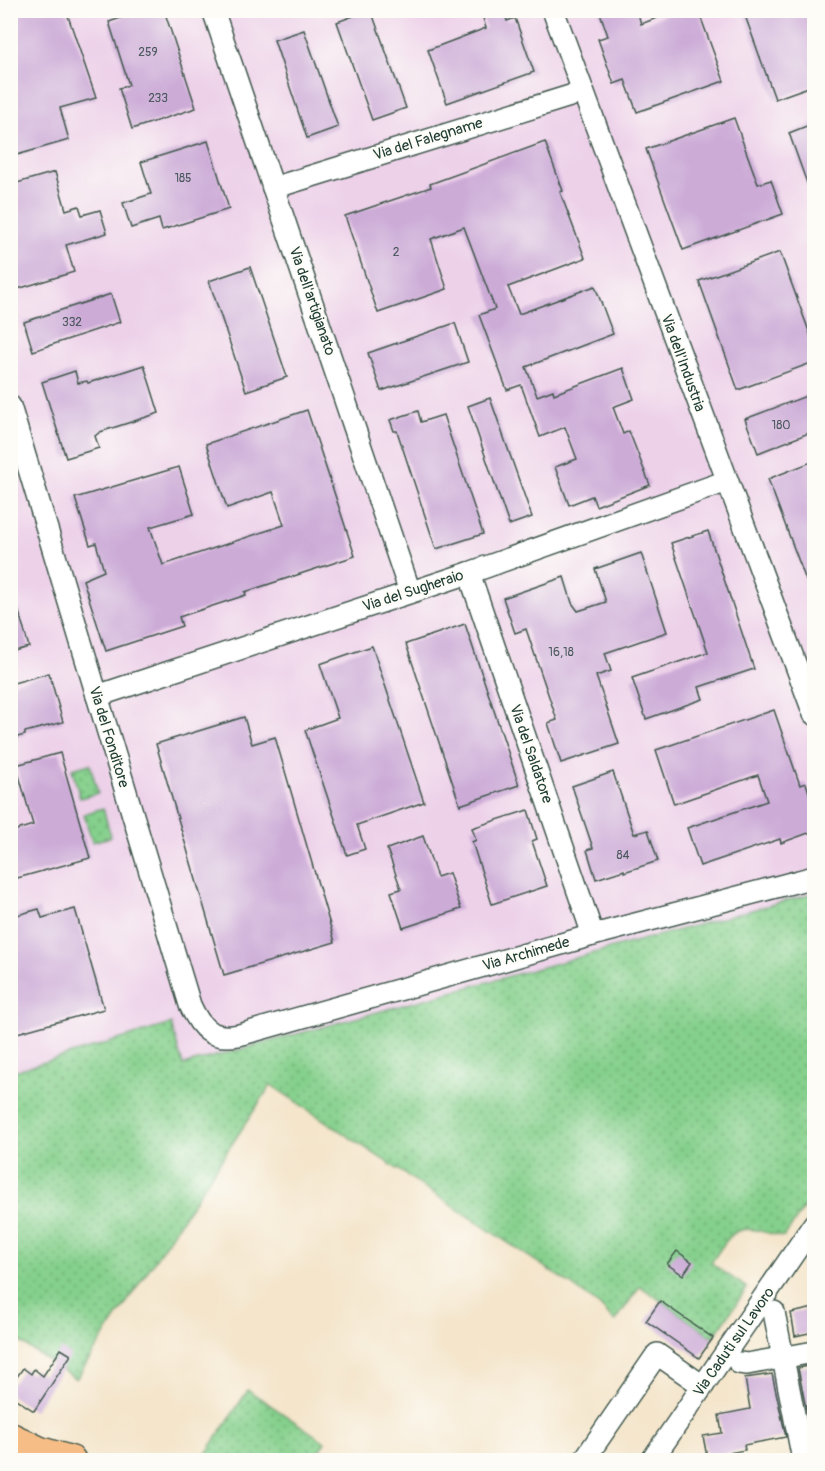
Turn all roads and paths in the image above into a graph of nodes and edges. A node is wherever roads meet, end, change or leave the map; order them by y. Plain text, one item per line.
1 (213, 10) edge
2 (553, 10) edge
3 (583, 92) junction
4 (273, 188) junction
5 (10, 406) edge
6 (727, 481) junction
7 (469, 573) junction
8 (410, 592) junction
9 (97, 696) junction
10 (814, 714) edge
11 (814, 877) edge
12 (593, 935) junction
13 (239, 1035) joint
14 (814, 1227) edge
15 (774, 1312) dead end
16 (814, 1352) edge
17 (783, 1358) junction
18 (739, 1363) dead end
19 (703, 1386) junction
20 (10, 1436) edge
21 (39, 1450) junction
22 (10, 1453) edge
23 (72, 1461) edge
24 (584, 1461) edge
25 (652, 1461) edge
26 (802, 1461) edge

1 - 4 street, Via dell'artigianato
2 - 3 street, Via dell'Industria
3 - 4 street, Via del Falegname
3 - 6 street, Via dell'Industria
4 - 8 street, Via dell'artigianato
5 - 9 street, Via del Fonditore
6 - 7 street, Via del Sugheraio
6 - 10 street, Via dell'Industria
7 - 8 street, Via del Sugheraio
7 - 12 street, Via del Saldatore
8 - 9 street, Via del Sugheraio
9 - 13 street, Via del Fonditore
11 - 12 street, Via Archimede
12 - 13 street, Via Archimede
14 - 19 street, Via Caduti sul Lavoro
15 - 17 street
16 - 17 street
17 - 18 street
17 - 26 street
19 - 24 street
19 - 25 street, Via Caduti sul Lavoro
20 - 21 main road
21 - 22 main road
21 - 23 main road

